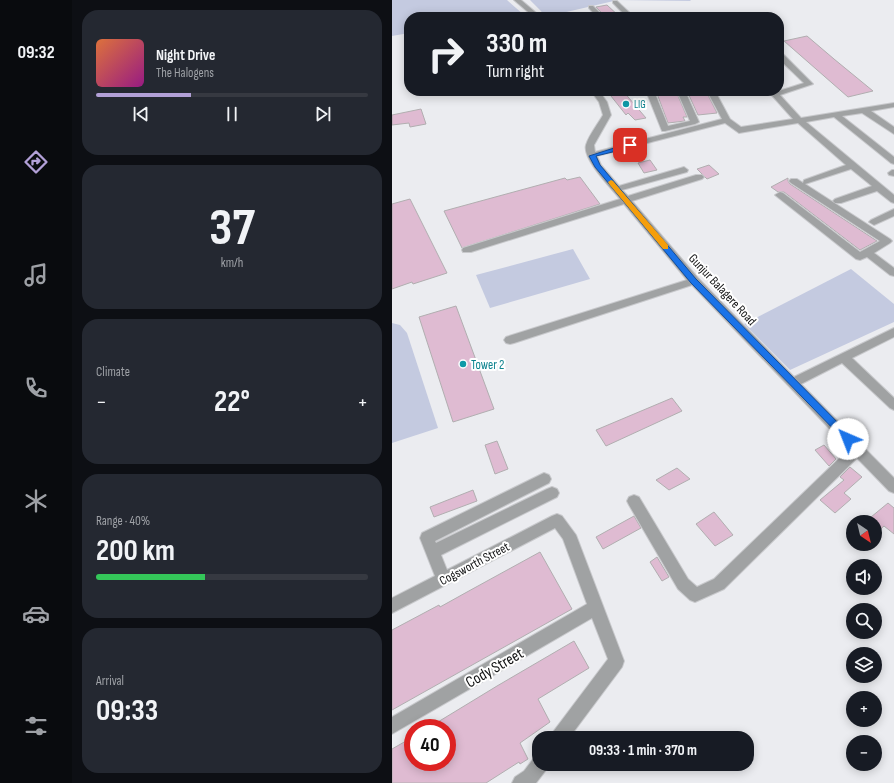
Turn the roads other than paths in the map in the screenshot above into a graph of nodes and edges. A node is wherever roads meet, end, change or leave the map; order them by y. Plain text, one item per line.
1 (518, 0) edge
2 (615, 2) dead end
3 (591, 7) dead end
4 (532, 12) edge
5 (596, 12) edge
6 (626, 12) edge
7 (784, 61) edge
8 (784, 90) edge
9 (599, 96) edge
10 (652, 96) edge
11 (683, 96) edge
12 (714, 96) edge
13 (777, 96) edge
14 (894, 105) edge
15 (864, 110) junction
16 (835, 114) junction
17 (727, 120) junction
18 (799, 120) junction
19 (894, 131) edge
20 (592, 156) junction
21 (894, 161) edge
22 (852, 166) junction
23 (684, 170) dead end
24 (699, 178) dead end
25 (794, 181) dead end
26 (807, 182) dead end
27 (878, 187) junction
28 (616, 189) junction
29 (780, 195) dead end
30 (626, 200) junction
31 (838, 200) dead end
32 (894, 200) edge
33 (894, 212) edge
34 (874, 222) dead end
35 (467, 250) dead end
36 (868, 253) junction
37 (894, 273) edge
38 (694, 281) junction
39 (892, 336) edge
40 (510, 340) dead end
41 (843, 358) junction
42 (794, 382) junction
43 (894, 405) edge
44 (858, 449) junction
45 (544, 479) dead end
46 (894, 486) edge
47 (552, 493) dead end
48 (634, 501) dead end
49 (433, 552) junction
50 (443, 579) junction
51 (392, 606) edge
52 (596, 607) junction
53 (392, 726) edge
54 (564, 731) edge

1 - 4 street
2 - 6 street
3 - 5 street
7 - 8 street
9 - 20 street
10 - 11 street
12 - 17 street
13 - 18 street
14 - 15 street
15 - 16 street
15 - 19 street
16 - 18 street
16 - 21 street
17 - 18 street
17 - 20 street
18 - 22 street
20 - 28 street, Gunjur Balagere Road
22 - 26 street
22 - 27 street
23 - 28 street
24 - 30 street
25 - 36 street
27 - 31 street
27 - 32 street
28 - 30 street, Gunjur Balagere Road
29 - 36 street
30 - 35 street
30 - 38 street, Gunjur Balagere Road
33 - 34 street
36 - 37 street
38 - 40 street
38 - 42 street, Gunjur Balagere Road
39 - 41 street
41 - 42 street
41 - 43 street
42 - 44 street, Gunjur Balagere Road
44 - 46 street, Gunjur Balagere Road
44 - 48 street
45 - 49 street
47 - 49 street
49 - 50 street
50 - 51 street, Cogsworth Street
50 - 52 street, Cogsworth Street
52 - 53 street, Cody Street
52 - 54 street

